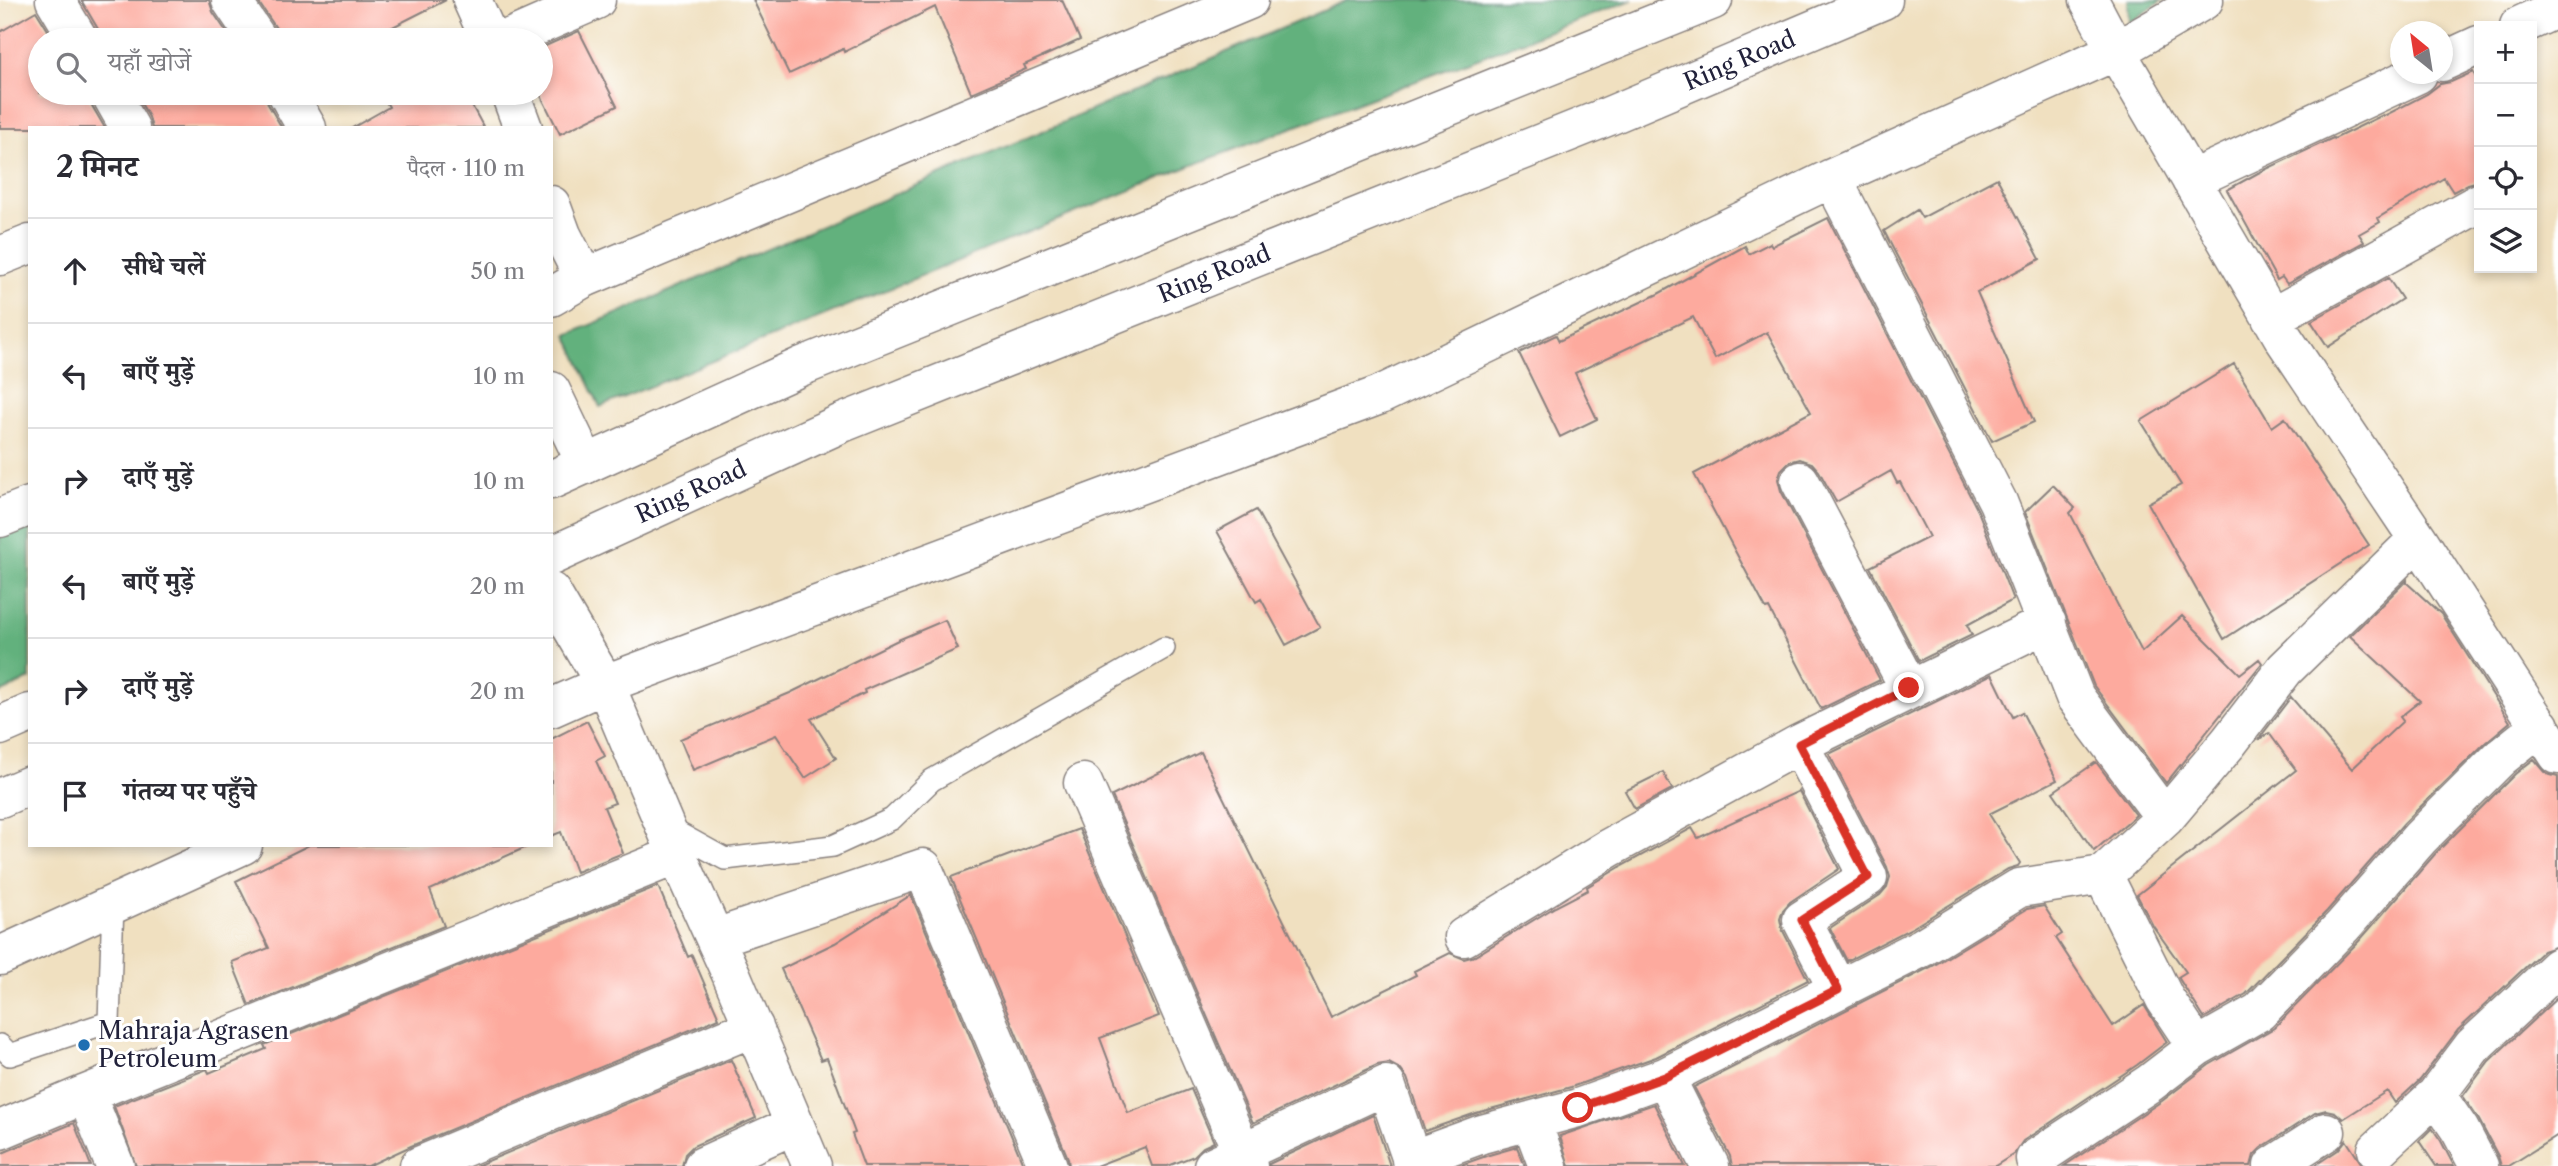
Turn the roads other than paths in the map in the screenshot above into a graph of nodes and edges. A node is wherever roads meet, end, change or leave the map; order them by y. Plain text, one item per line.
1 (55, 0) edge
2 (231, 0) edge
3 (472, 0) edge
4 (596, 0) edge
5 (1249, 0) edge
6 (1713, 0) edge
7 (1883, 0) edge
8 (2089, 0) edge
9 (2204, 0) edge
10 (72, 28) edge
11 (250, 28) edge
12 (485, 28) edge
13 (532, 28) edge
14 (2474, 47) edge
15 (2116, 51) junction
16 (2453, 57) edge
17 (2397, 84) edge
18 (117, 105) edge
19 (295, 105) edge
20 (514, 105) edge
21 (129, 126) edge
22 (306, 126) edge
23 (522, 126) edge
24 (1832, 178) junction
25 (2191, 180) junction
26 (2474, 206) edge
27 (553, 210) edge
28 (28, 245) edge
29 (0, 256) edge
30 (584, 278) junction
31 (553, 296) edge
32 (2271, 317) junction
33 (553, 395) edge
34 (586, 464) junction
35 (553, 479) edge
36 (1800, 481) dead end
37 (28, 507) edge
38 (0, 518) edge
39 (2418, 539) junction
40 (553, 555) edge
41 (553, 596) edge
42 (2047, 623) junction
43 (1164, 648) dead end
44 (605, 684) junction
45 (1909, 688) junction
46 (553, 707) edge
47 (28, 714) edge
48 (0, 726) edge
49 (2549, 740) edge
50 (1799, 744) junction
51 (1083, 783) dead end
52 (28, 786) edge
53 (0, 798) edge
54 (2165, 818) junction
55 (671, 841) junction
56 (239, 847) edge
57 (2103, 875) junction
58 (113, 903) junction
59 (1464, 937) dead end
60 (716, 938) junction
61 (0, 956) edge
62 (2558, 967) edge
63 (1838, 990) junction
64 (754, 1027) junction
65 (0, 1045) edge
66 (2197, 1047) junction
67 (1665, 1077) junction
68 (86, 1094) junction
69 (2436, 1095) junction
70 (1531, 1121) junction
71 (794, 1125) junction
72 (0, 1130) edge
73 (2326, 1132) dead end
74 (2377, 1150) dead end
75 (1234, 1162) edge
76 (1413, 1163) edge
77 (2033, 1164) edge
78 (115, 1166) edge
79 (419, 1166) edge
80 (703, 1166) edge
81 (812, 1166) edge
82 (1048, 1166) edge
83 (1548, 1166) edge
84 (1710, 1166) edge
85 (2273, 1166) edge
86 (2479, 1166) edge

1 - 10 street
2 - 11 street
3 - 12 street
4 - 13 street
5 - 30 street
6 - 34 street
7 - 40 street, Ring Road
8 - 15 street
9 - 15 street
14 - 16 street
15 - 24 street
15 - 25 street
17 - 25 street
18 - 21 street
19 - 22 street
20 - 23 street
24 - 42 street
24 - 44 street
25 - 32 street
26 - 32 street
27 - 30 street
28 - 29 street
30 - 31 street
32 - 39 street
33 - 34 street
34 - 35 street
36 - 45 street
37 - 38 street
39 - 49 street
39 - 54 street
41 - 44 street
42 - 45 street
42 - 54 street
43 - 55 lane
44 - 46 street
44 - 55 street
45 - 50 street
47 - 48 street
49 - 66 street
50 - 59 street
50 - 63 street
51 - 75 street
52 - 53 street
54 - 57 street
55 - 60 street
55 - 68 street
56 - 58 street
57 - 63 street
57 - 66 street
58 - 61 street
58 - 65 lane
60 - 64 street
60 - 82 street
62 - 69 street
63 - 67 street
64 - 71 street
64 - 79 street
66 - 77 street
67 - 70 street
67 - 84 street
68 - 72 street
68 - 78 street
69 - 74 street
69 - 86 street
70 - 76 street
70 - 83 street
71 - 80 street
71 - 81 street
73 - 85 street
75 - 76 street

